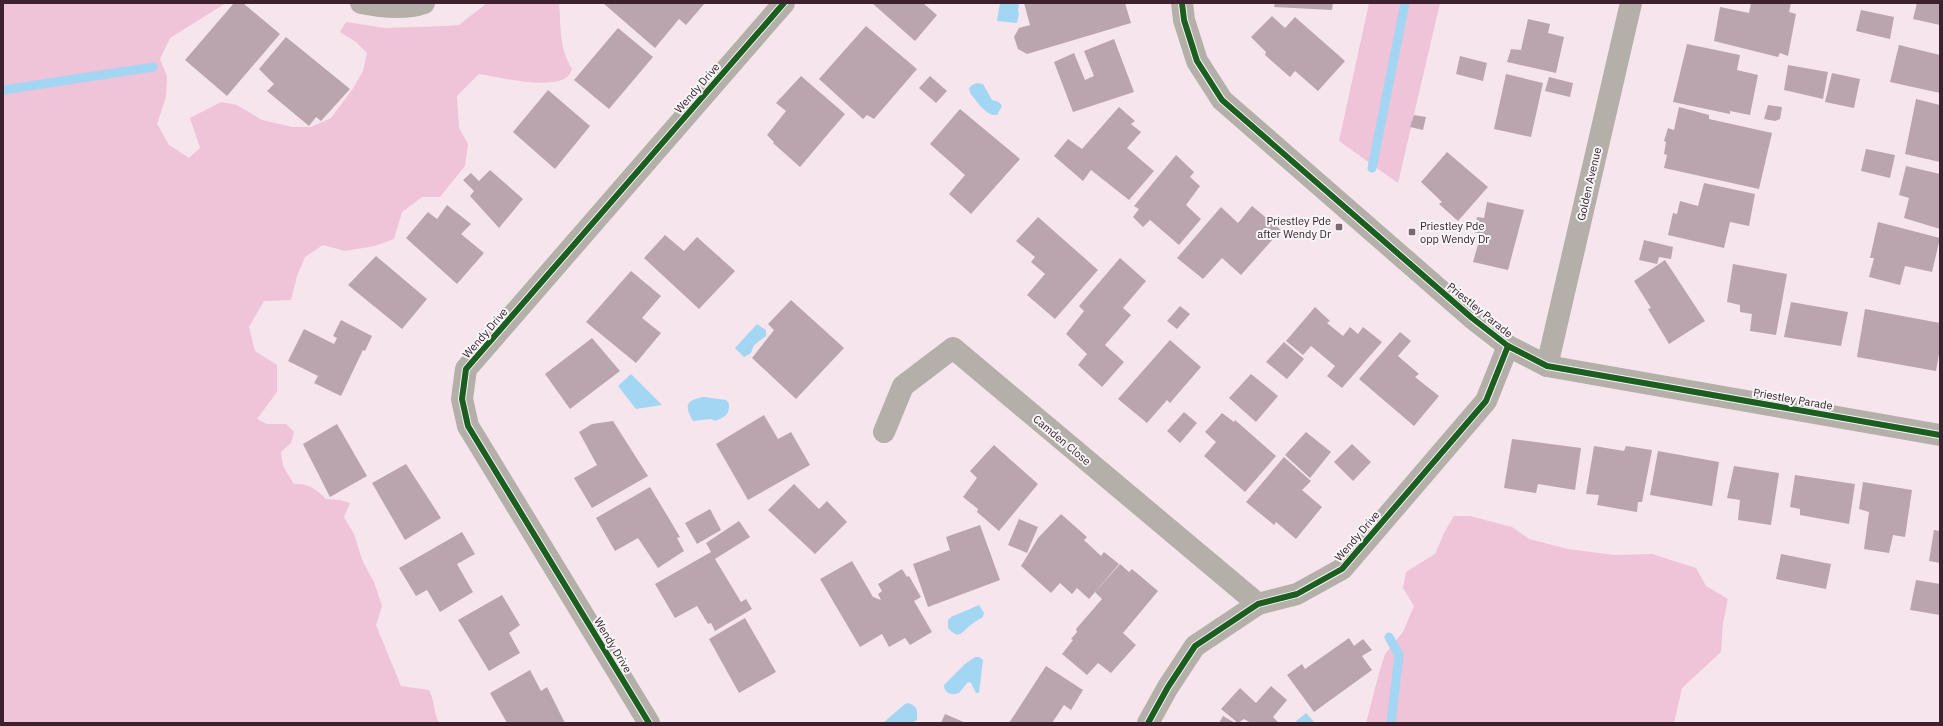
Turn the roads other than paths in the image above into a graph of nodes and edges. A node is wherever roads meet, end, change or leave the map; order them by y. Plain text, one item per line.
1 (361, 3) edge
2 (424, 3) edge
3 (784, 3) edge
4 (1182, 3) edge
5 (1631, 3) edge
6 (1508, 346) junction
7 (1547, 366) junction
8 (884, 432) dead end
9 (1940, 435) edge
10 (1258, 604) junction
11 (649, 723) edge
12 (1148, 723) edge

1 - 2 street
3 - 11 street, Wendy Drive
4 - 6 street, Priestley Parade
5 - 7 street, Golden Avenue
6 - 7 street, Priestley Parade
6 - 10 street, Wendy Drive
7 - 9 street, Priestley Parade
8 - 10 street, Camden Close
10 - 12 street, Wendy Drive

